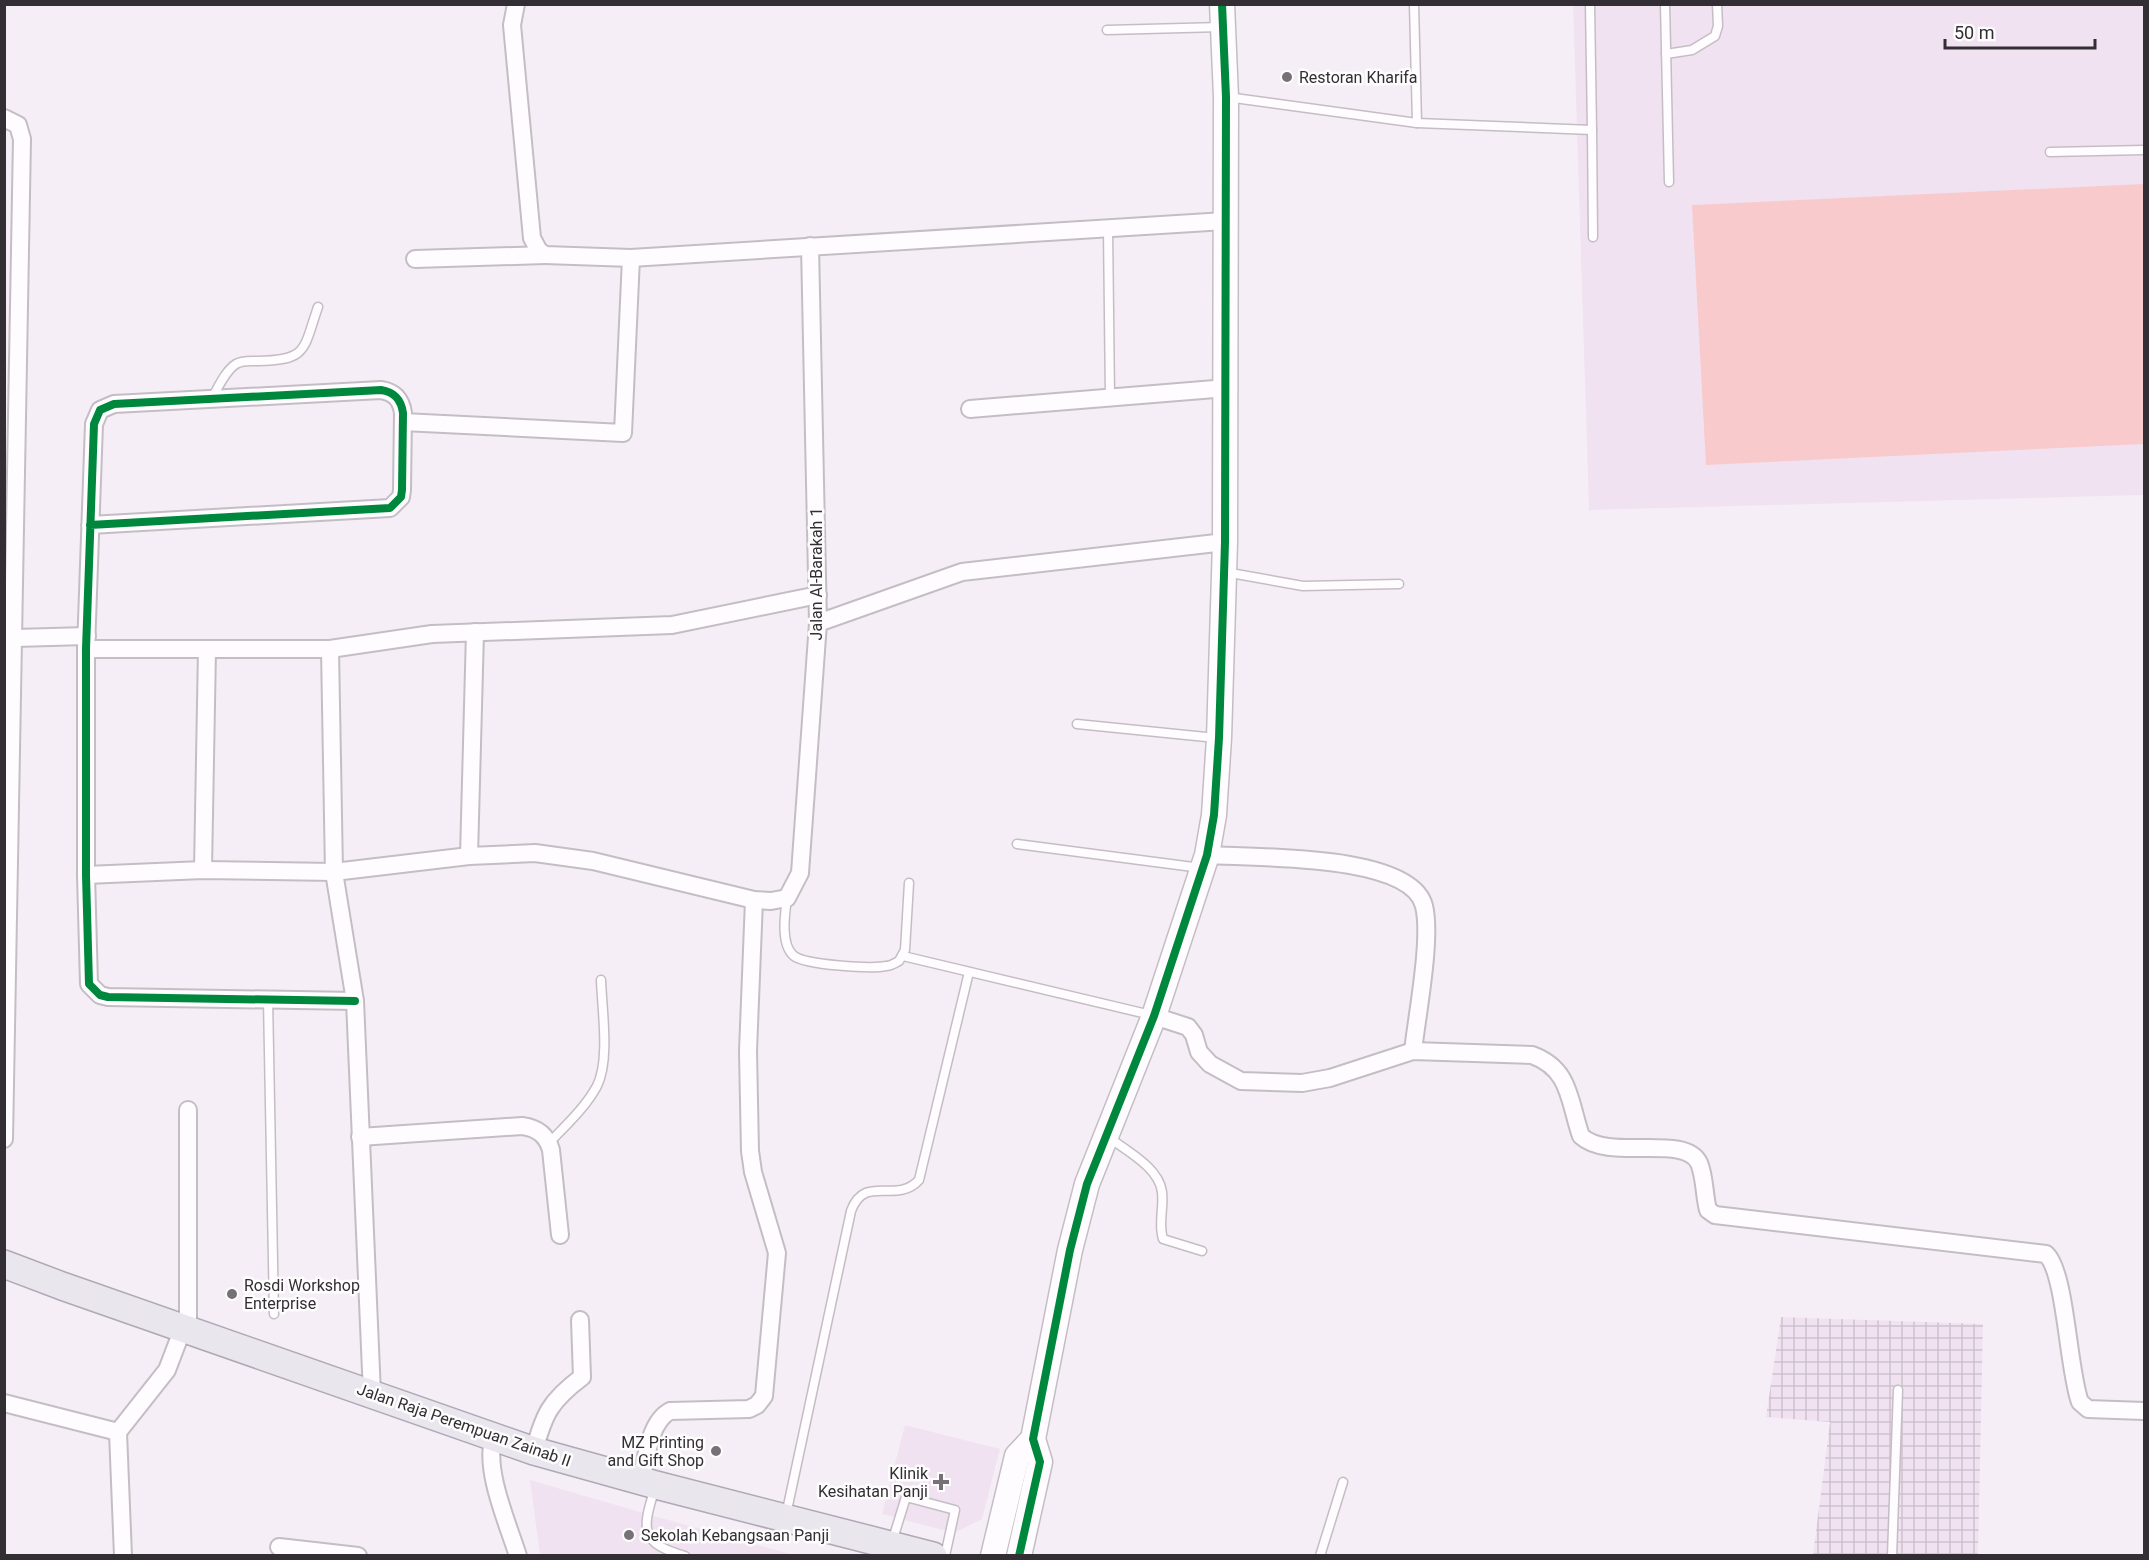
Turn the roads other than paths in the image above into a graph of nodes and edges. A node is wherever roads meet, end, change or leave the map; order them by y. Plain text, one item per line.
1 (516, 4) edge
2 (1414, 4) edge
3 (1590, 4) edge
4 (1665, 4) edge
5 (1717, 4) edge
6 (1222, 16) edge
7 (1107, 30) dead end
8 (1666, 54) junction
9 (1226, 97) junction
10 (4, 118) edge
11 (1417, 123) junction
12 (1592, 130) junction
13 (2145, 150) edge
14 (2050, 152) dead end
15 (1669, 182) dead end
16 (1225, 221) junction
17 (1108, 229) junction
18 (1593, 237) dead end
19 (810, 246) junction
20 (545, 255) junction
21 (631, 258) junction
22 (415, 260) dead end
23 (318, 307) dead end
24 (1227, 388) junction
25 (1110, 398) junction
26 (212, 399) junction
27 (970, 409) dead end
28 (403, 422) junction
29 (11, 484) edge
30 (90, 525) junction
31 (1226, 542) junction
32 (1224, 572) junction
33 (1399, 584) dead end
34 (818, 595) junction
35 (818, 623) junction
36 (475, 632) junction
37 (15, 638) junction
38 (87, 643) junction
39 (207, 649) junction
40 (330, 649) junction
41 (9, 721) edge
42 (1077, 724) dead end
43 (1219, 738) junction
44 (1017, 844) dead end
45 (469, 856) junction
46 (1205, 861) junction
47 (203, 870) junction
48 (334, 872) junction
49 (86, 875) junction
50 (909, 883) dead end
51 (787, 898) junction
52 (754, 900) junction
53 (903, 956) junction
54 (969, 972) junction
55 (601, 980) dead end
56 (268, 999) junction
57 (355, 1001) junction
58 (1154, 1016) junction
59 (6, 1022) edge
60 (1413, 1051) junction
61 (188, 1110) dead end
62 (1107, 1136) junction
63 (360, 1137) junction
64 (4, 1139) edge
65 (549, 1143) junction
66 (560, 1236) dead end
67 (1202, 1251) dead end
68 (6, 1269) edge
69 (274, 1314) dead end
70 (580, 1320) dead end
71 (186, 1329) junction
72 (1898, 1390) dead end
73 (372, 1394) junction
74 (4, 1403) edge
75 (2145, 1411) edge
76 (118, 1432) junction
77 (494, 1437) junction
78 (1033, 1439) junction
79 (534, 1450) junction
80 (1343, 1482) dead end
81 (648, 1483) junction
82 (786, 1518) junction
83 (279, 1547) dead end
84 (900, 1550) edge
85 (123, 1556) edge
86 (358, 1556) edge
87 (518, 1556) edge
88 (685, 1556) edge
89 (933, 1556) edge
90 (945, 1556) edge
91 (993, 1556) edge
92 (1019, 1556) edge
93 (1320, 1556) edge
94 (1892, 1556) edge

1 - 20 street
2 - 11 lane
3 - 12 lane
4 - 8 lane
5 - 8 lane
6 - 7 lane
6 - 9 street
8 - 15 lane
9 - 11 lane
9 - 16 street
10 - 29 street
11 - 12 lane
12 - 18 lane
13 - 14 lane
16 - 17 street
16 - 24 street
17 - 19 street
17 - 25 lane
19 - 21 street
19 - 34 street, Jalan Al-Barakah 1
20 - 21 street
20 - 22 street
21 - 28 street
23 - 26 lane
24 - 25 street
24 - 31 street
25 - 27 street
26 - 28 street
26 - 30 street
28 - 30 street
29 - 37 street
30 - 38 street
31 - 32 street
31 - 35 street
32 - 33 lane
32 - 43 street
34 - 35 street, Jalan Al-Barakah 1
34 - 36 street
35 - 51 street, Jalan Al-Barakah 1
36 - 40 street
36 - 45 street
37 - 38 street
37 - 41 street
38 - 39 street
38 - 49 street
39 - 40 street
39 - 47 street
40 - 48 street
41 - 59 street
42 - 43 lane
43 - 46 street
44 - 46 lane
45 - 48 street
45 - 52 street
46 - 58 street
46 - 60 street
47 - 48 street
47 - 49 street
48 - 57 street
49 - 56 street
50 - 53 lane
51 - 52 street
51 - 53 lane
52 - 81 street
53 - 54 lane
54 - 58 lane
54 - 82 lane
55 - 65 lane
56 - 57 street
56 - 69 lane
57 - 63 street
58 - 60 street
58 - 62 street
59 - 64 street
60 - 75 street
61 - 71 street
62 - 67 lane
62 - 78 street
63 - 65 street
63 - 73 street
65 - 66 street
68 - 71 main road, Jalan Raja Perempuan Zainab II
70 - 79 street
71 - 73 main road, Jalan Raja Perempuan Zainab II
71 - 76 street
72 - 94 lane
73 - 77 main road, Jalan Raja Perempuan Zainab II
74 - 76 street
76 - 85 street
77 - 79 main road, Jalan Raja Perempuan Zainab II
77 - 87 street
78 - 91 street
78 - 92 street
79 - 81 main road, Jalan Raja Perempuan Zainab II
80 - 93 lane
81 - 82 main road, Jalan Raja Perempuan Zainab II
81 - 88 lane
82 - 84 main road, Jalan Raja Perempuan Zainab II
83 - 86 street
84 - 89 main road, Jalan Raja Perempuan Zainab II
84 - 90 lane

